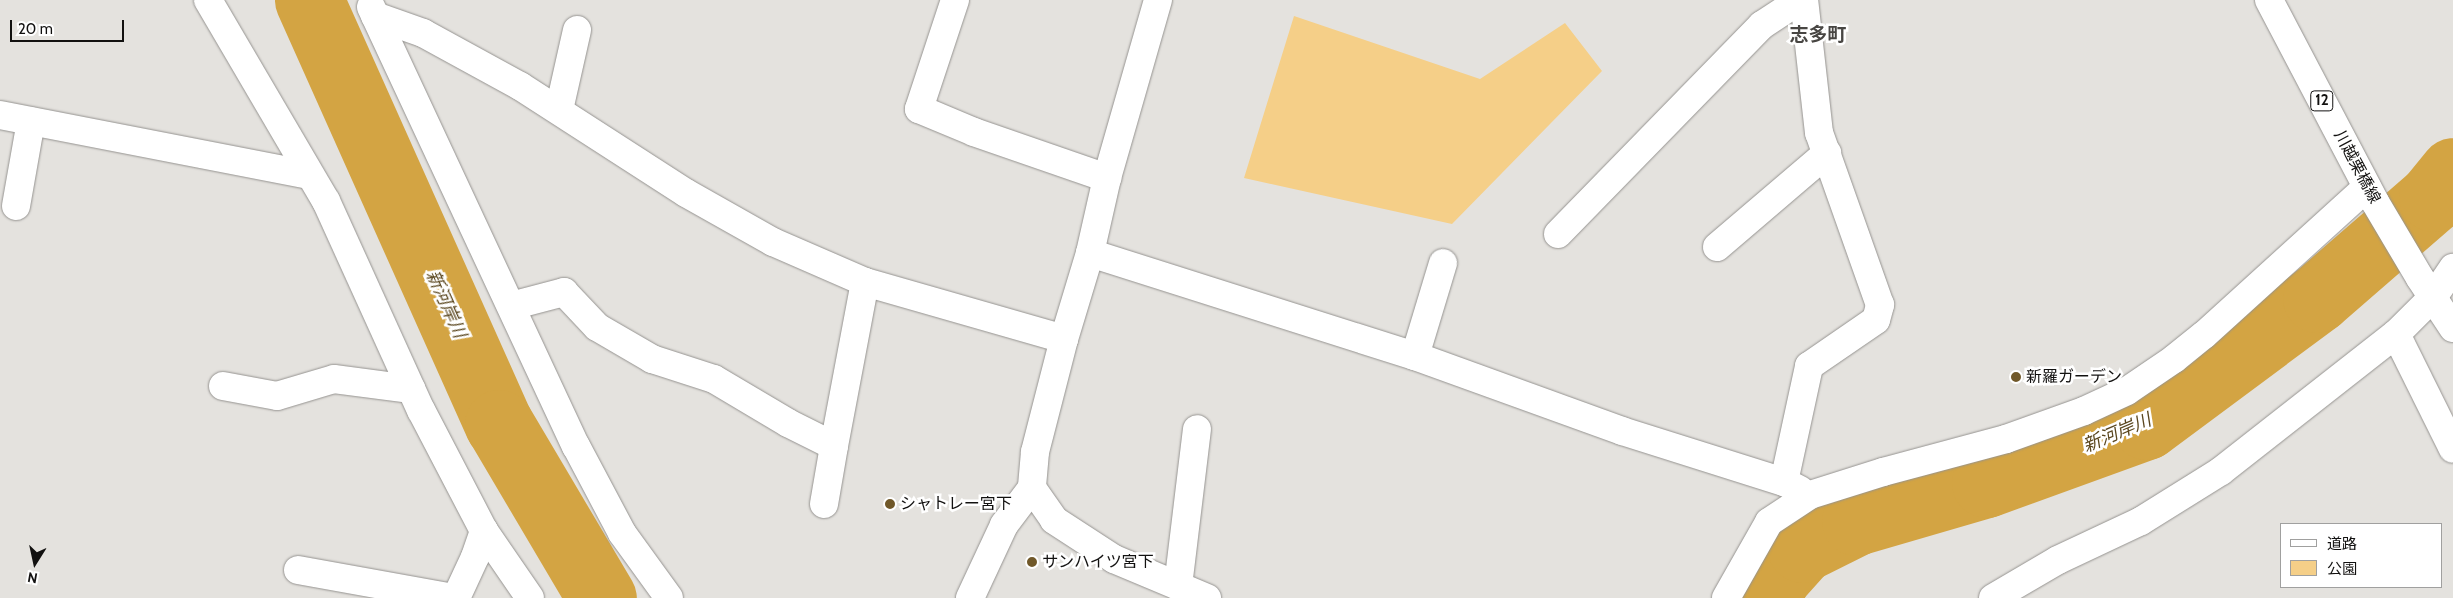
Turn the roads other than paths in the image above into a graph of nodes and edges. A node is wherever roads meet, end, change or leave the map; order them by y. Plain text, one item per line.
1 (208, 0) edge
2 (955, 0) edge
3 (1158, 0) edge
4 (1802, 0) edge
5 (2268, 0) edge
6 (380, 9) edge
7 (577, 30) dead end
8 (559, 110) junction
9 (0, 115) edge
10 (31, 121) junction
11 (1827, 153) junction
12 (309, 175) junction
13 (1107, 178) junction
14 (2371, 195) junction
15 (16, 206) dead end
16 (1558, 234) dead end
17 (1717, 247) dead end
18 (1090, 253) junction
19 (1443, 263) dead end
20 (2453, 268) edge
21 (865, 282) junction
22 (2427, 287) junction
23 (511, 306) junction
24 (2453, 328) edge
25 (2396, 334) junction
26 (1064, 339) junction
27 (1415, 356) junction
28 (223, 386) dead end
29 (411, 389) junction
30 (1198, 429) dead end
31 (834, 446) junction
32 (2453, 449) edge
33 (1784, 482) junction
34 (1032, 488) junction
35 (1810, 496) junction
36 (824, 504) dead end
37 (484, 531) junction
38 (298, 570) dead end
39 (1192, 594) edge
40 (454, 598) edge
41 (530, 598) edge
42 (670, 598) edge
43 (970, 598) edge
44 (1726, 598) edge
45 (1993, 598) edge

1 - 12 street
2 - 13 street
3 - 13 street
4 - 11 street
4 - 16 street
5 - 14 street, 川越栗橋線 / 12
6 - 8 street
6 - 23 street
7 - 8 street
8 - 21 street
9 - 10 street
10 - 12 street
10 - 15 street
11 - 17 street
11 - 33 street
12 - 29 street
13 - 18 street
14 - 22 street, 川越栗橋線 / 12
14 - 35 street
18 - 26 street
18 - 27 street
19 - 27 street
20 - 22 street
21 - 26 street
21 - 31 street
22 - 24 street, 川越栗橋線 / 12
22 - 25 street
23 - 31 street
23 - 42 street
25 - 32 street
25 - 45 street
26 - 34 street
27 - 33 street
28 - 29 street
29 - 37 street
30 - 39 street
31 - 36 street
33 - 35 street
34 - 39 street
34 - 43 street
35 - 44 street
37 - 40 street
37 - 41 street
38 - 40 street

